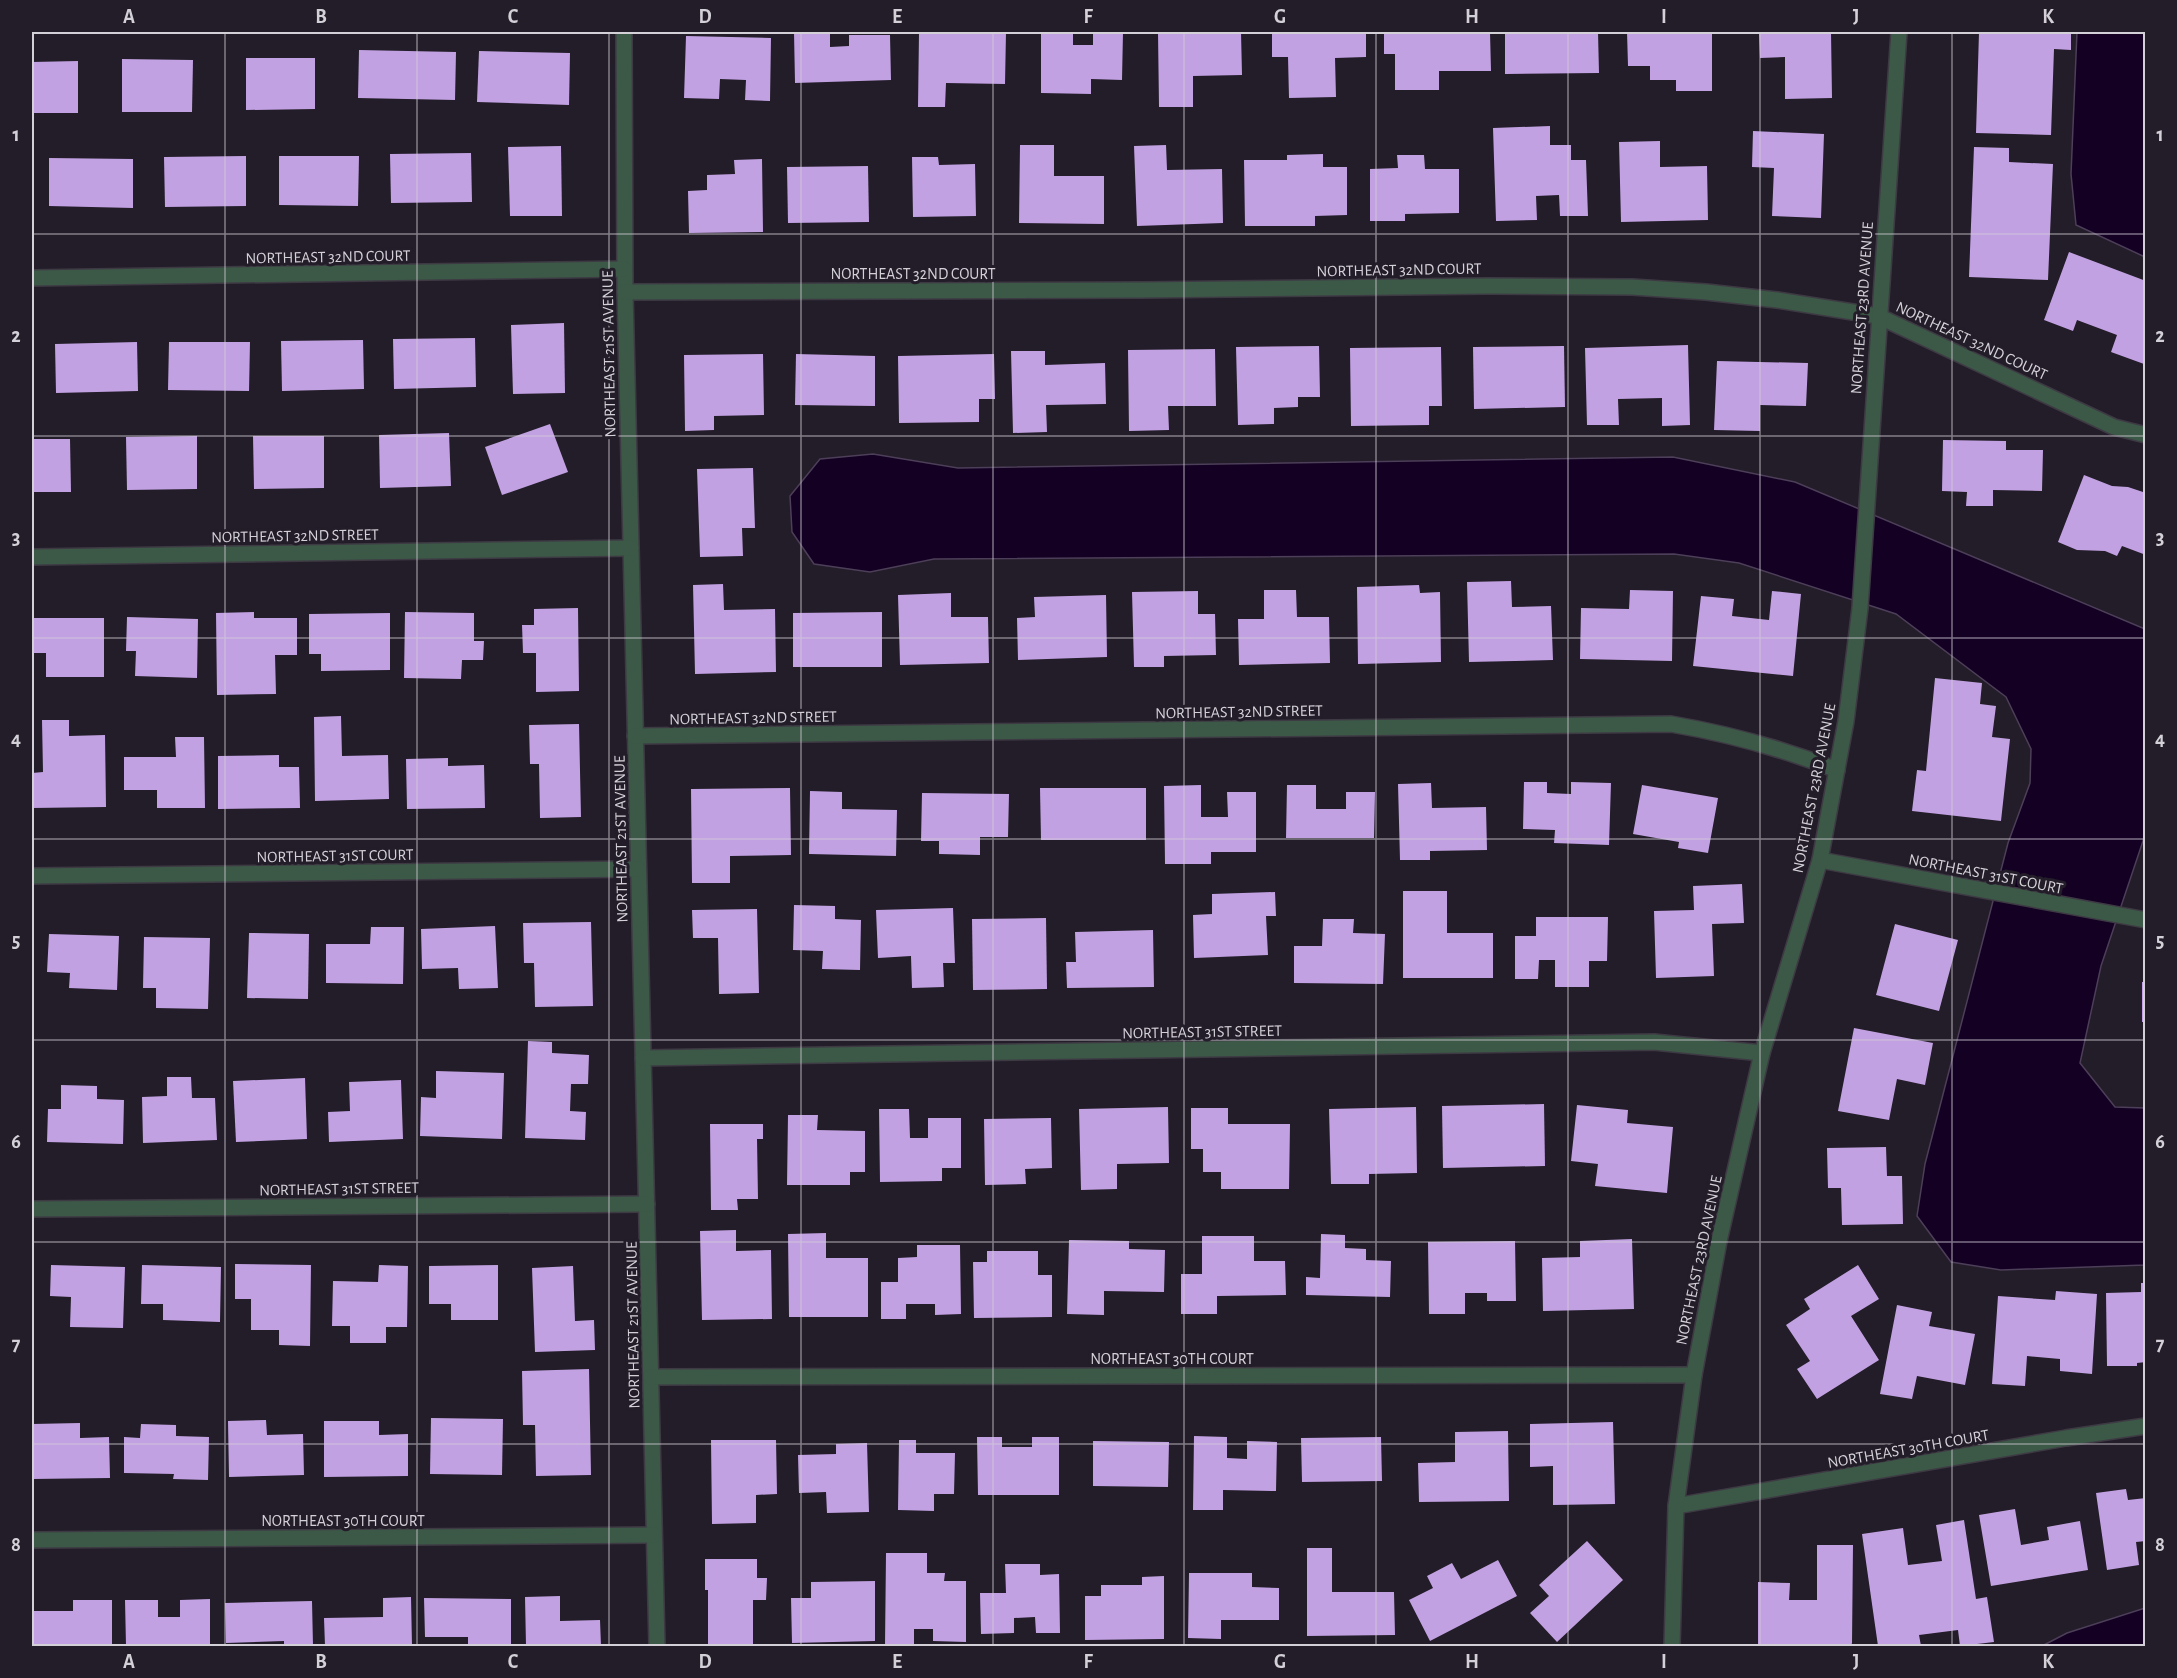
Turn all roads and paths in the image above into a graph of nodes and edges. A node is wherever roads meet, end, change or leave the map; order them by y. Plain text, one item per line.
1 (624, 32) edge
2 (1899, 32) edge
3 (624, 269) junction
4 (32, 278) edge
5 (624, 292) junction
6 (1878, 316) junction
7 (2145, 435) edge
8 (631, 548) junction
9 (32, 557) edge
10 (635, 736) junction
11 (1837, 770) junction
12 (1820, 860) junction
13 (638, 869) junction
14 (32, 876) edge
15 (2139, 919) edge
16 (1762, 1053) junction
17 (643, 1058) junction
18 (647, 1204) junction
19 (32, 1209) edge
20 (1694, 1375) junction
21 (651, 1377) junction
22 (2145, 1426) edge
23 (1676, 1506) junction
24 (654, 1535) junction
25 (32, 1540) edge
26 (657, 1647) edge
27 (1672, 1647) edge

1 - 3 street, NORTHEAST 21ST AVENUE
2 - 6 street, NORTHEAST 23RD AVENUE
3 - 4 street, NORTHEAST 32ND COURT
3 - 5 street, NORTHEAST 21ST AVENUE
5 - 6 street, NORTHEAST 32ND COURT
5 - 8 street, NORTHEAST 21ST AVENUE
6 - 7 street, NORTHEAST 32ND COURT
6 - 11 street, NORTHEAST 23RD AVENUE
8 - 9 street, NORTHEAST 32ND STREET
8 - 10 street, NORTHEAST 21ST AVENUE
10 - 11 street, NORTHEAST 32ND STREET
10 - 13 street, NORTHEAST 21ST AVENUE
11 - 12 street, NORTHEAST 23RD AVENUE
12 - 15 street, NORTHEAST 31ST COURT
12 - 16 street, NORTHEAST 23RD AVENUE
13 - 14 street, NORTHEAST 31ST COURT
13 - 17 street, NORTHEAST 21ST AVENUE
16 - 17 street, NORTHEAST 31ST STREET
16 - 20 street, NORTHEAST 23RD AVENUE
17 - 18 street, NORTHEAST 21ST AVENUE
18 - 19 street, NORTHEAST 31ST STREET
18 - 21 street, NORTHEAST 21ST AVENUE
20 - 21 street, NORTHEAST 30TH COURT
20 - 23 street, NORTHEAST 23RD AVENUE
21 - 24 street, NORTHEAST 21ST AVENUE
22 - 23 street, NORTHEAST 30TH COURT
23 - 27 street, NORTHEAST 23RD AVENUE
24 - 25 street, NORTHEAST 30TH COURT
24 - 26 street, NORTHEAST 21ST AVENUE

